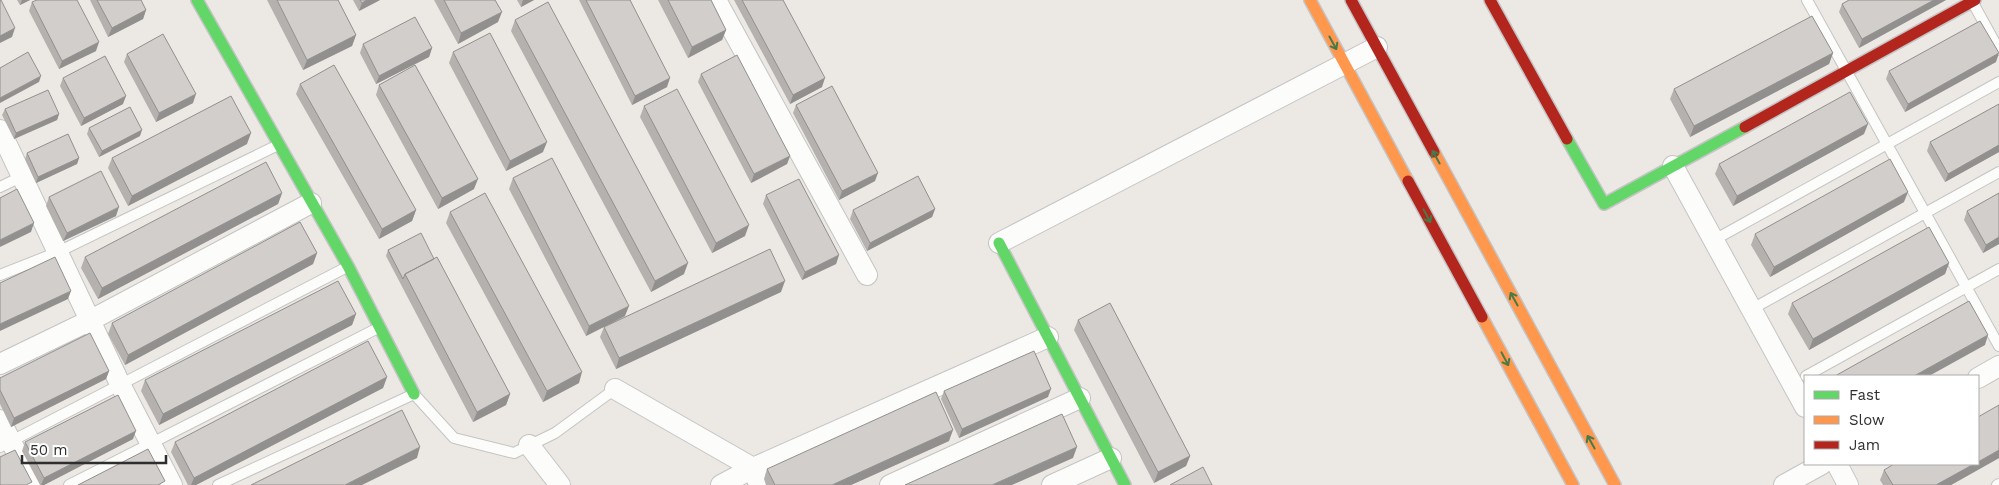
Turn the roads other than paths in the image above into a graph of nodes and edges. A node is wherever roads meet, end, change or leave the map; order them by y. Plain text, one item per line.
1 (197, 0) edge
2 (716, 0) edge
3 (1310, 0) edge
4 (1351, 0) edge
5 (1490, 0) edge
6 (1807, 0) edge
7 (1973, 1) edge
8 (1377, 47) junction
9 (1999, 50) edge
10 (1344, 63) junction
11 (1846, 71) junction
12 (1999, 82) edge
13 (0, 130) edge
14 (1887, 143) junction
15 (278, 145) junction
16 (1673, 166) junction
17 (1999, 172) edge
18 (23, 176) junction
19 (0, 187) edge
20 (311, 203) junction
21 (1926, 214) junction
22 (1714, 240) junction
23 (999, 243) joint
24 (58, 252) junction
25 (348, 266) junction
26 (1999, 269) edge
27 (867, 275) dead end
28 (0, 276) edge
29 (1967, 288) junction
30 (1752, 309) junction
31 (91, 320) junction
32 (379, 328) junction
33 (1048, 337) junction
34 (1999, 346) edge
35 (0, 364) edge
36 (1999, 366) edge
37 (1808, 375) edge
38 (1979, 377) edge
39 (1801, 379) edge
40 (121, 386) junction
41 (615, 389) joint
42 (414, 394) junction
43 (1080, 398) junction
44 (1804, 399) edge
45 (0, 420) edge
46 (5, 444) edge
47 (152, 444) junction
48 (530, 445) junction
49 (1111, 458) junction
50 (1820, 465) edge
51 (1838, 465) edge
52 (756, 477) edge
53 (33, 485) edge
54 (69, 485) edge
55 (172, 485) edge
56 (218, 485) edge
57 (560, 485) edge
58 (721, 485) edge
59 (890, 485) edge
60 (1052, 485) edge
61 (1126, 485) edge
62 (1573, 485) edge
63 (1615, 485) edge
64 (1784, 485) edge
65 (1848, 485) edge

1 - 15 street
2 - 27 street
3 -> 10 street
4 - 8 street
5 - 16 street
6 - 11 lane
7 - 9 lane
7 - 11 street
8 - 10 street
63 -> 8 street
10 - 23 street
10 -> 62 street
11 - 14 lane
11 - 16 street
12 - 14 lane
13 - 18 street
14 - 21 lane
14 - 22 lane
15 - 20 street
15 - 24 lane
16 - 22 street
17 - 21 lane
18 - 19 lane
18 - 24 street
20 - 25 street
20 - 31 street
21 - 29 lane
21 - 30 lane
22 - 30 street
23 - 33 street
24 - 28 lane
24 - 31 street
25 - 32 street
25 - 40 lane
26 - 29 lane
29 - 34 lane
29 - 37 lane
30 - 39 street
31 - 35 street
31 - 40 street
32 - 42 street
32 - 47 lane
33 - 43 street
33 - 52 street
36 - 38 street
39 - 44 street
40 - 46 lane
40 - 47 street
41 - 48 lane
41 - 52 street
42 - 48 lane
42 - 56 lane
43 - 49 street
43 - 59 street
45 - 46 street
46 - 53 street
47 - 54 lane
47 - 55 street
48 - 57 street
49 - 60 street
49 - 61 street
50 - 64 street
51 - 65 street
52 - 58 street

